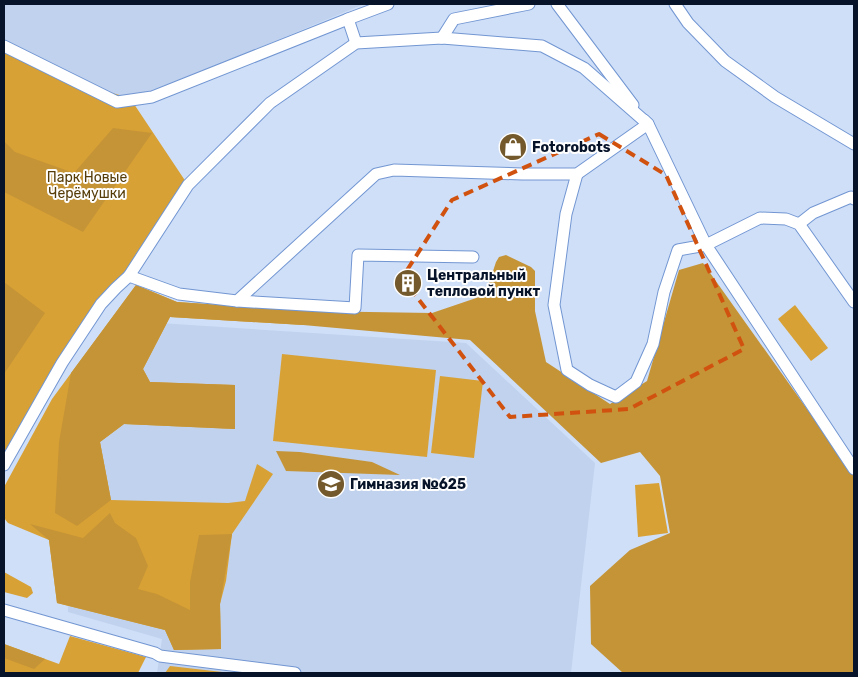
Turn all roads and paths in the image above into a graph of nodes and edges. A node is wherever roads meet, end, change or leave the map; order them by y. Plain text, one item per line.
1 (388, 4) edge
2 (529, 4) edge
3 (557, 4) edge
4 (675, 4) edge
5 (348, 19) junction
6 (442, 38) junction
7 (356, 43) junction
8 (4, 46) edge
9 (648, 124) junction
10 (854, 144) edge
11 (577, 174) junction
12 (854, 199) edge
13 (799, 224) junction
14 (706, 245) junction
15 (473, 256) dead end
16 (130, 276) junction
17 (237, 301) junction
18 (854, 302) edge
19 (4, 465) edge
20 (854, 469) edge
21 (4, 610) edge
22 (295, 673) edge

1 - 5 lane
2 - 6 lane
3 - 9 lane
4 - 10 lane
5 - 7 lane
5 - 8 lane
6 - 7 lane
6 - 9 lane
7 - 16 lane
9 - 11 lane
9 - 14 lane
11 - 14 lane
11 - 17 lane
12 - 13 lane
13 - 14 lane
13 - 18 lane
14 - 20 lane
15 - 17 lane
16 - 17 lane
16 - 19 lane
21 - 22 lane

